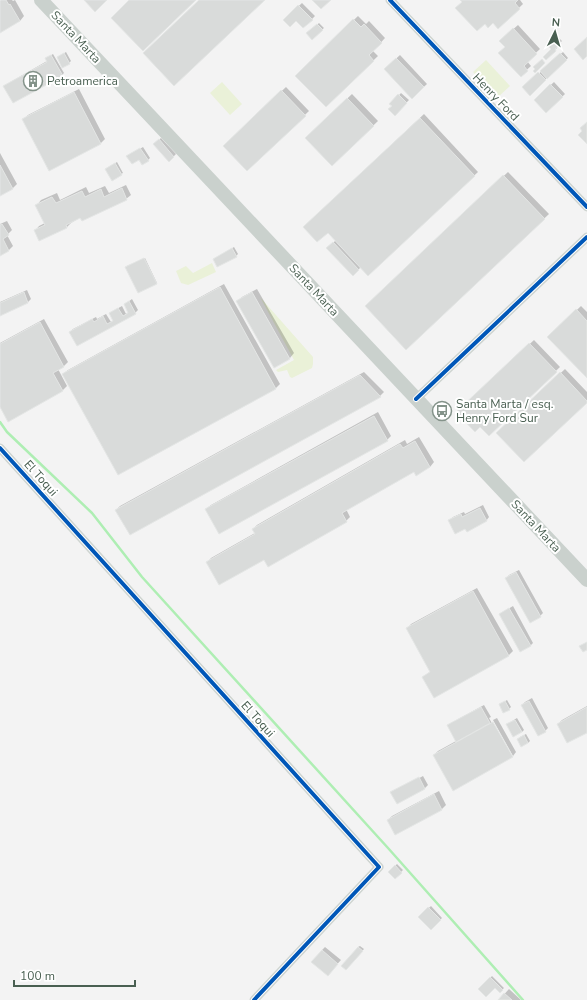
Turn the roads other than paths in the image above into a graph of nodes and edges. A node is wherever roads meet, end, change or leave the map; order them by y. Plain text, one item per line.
1 (41, 0) edge
2 (390, 0) edge
3 (587, 207) edge
4 (587, 237) edge
5 (416, 399) junction
6 (0, 448) edge
7 (587, 580) edge
8 (254, 1000) edge

1 - 5 main road, Santa Marta
2 - 3 street, Henry Ford
4 - 5 street
5 - 7 main road, Santa Marta
6 - 8 street, El Toqui

